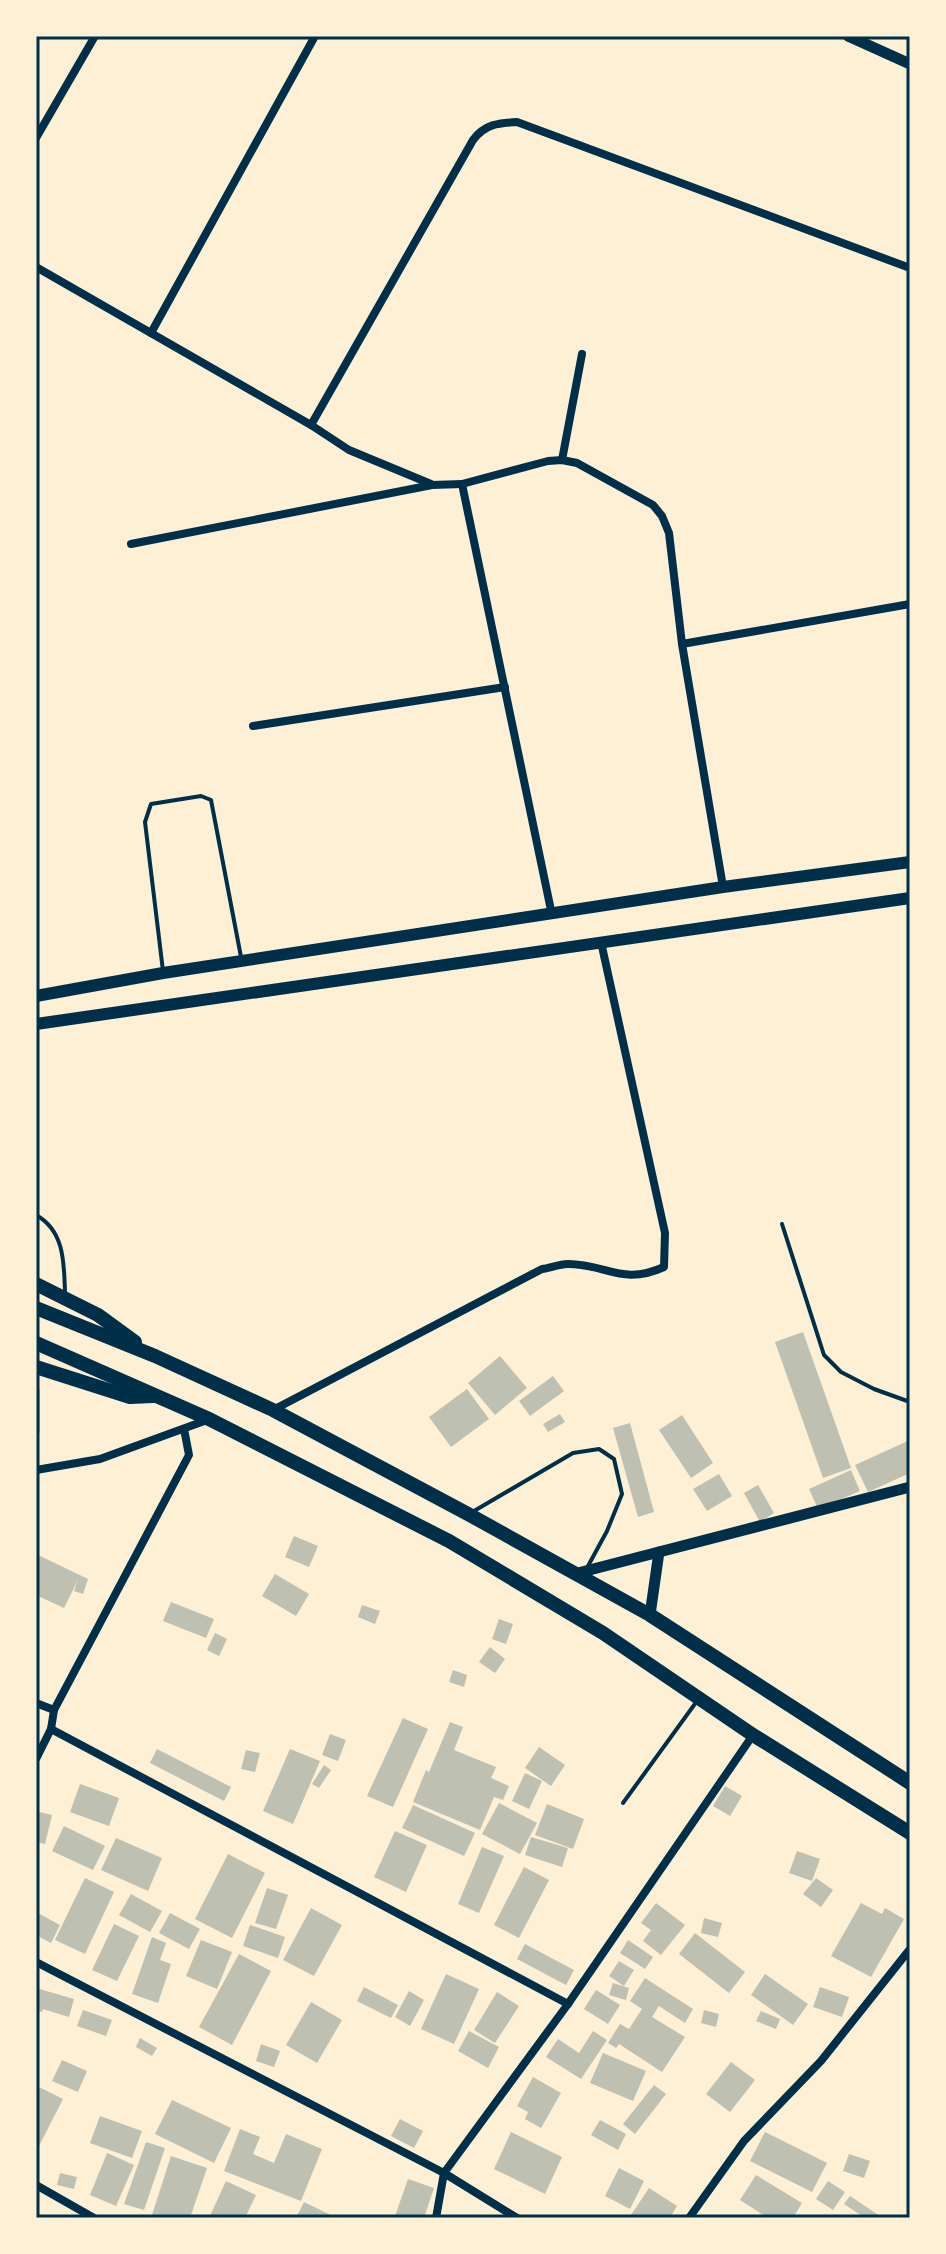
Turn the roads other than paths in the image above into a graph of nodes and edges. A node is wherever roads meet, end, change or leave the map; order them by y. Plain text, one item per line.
1 (95, 36) edge
2 (315, 36) edge
3 (848, 36) edge
4 (910, 64) edge
5 (36, 138) edge
6 (36, 267) edge
7 (910, 268) edge
8 (151, 333) junction
9 (582, 354) dead end
10 (311, 425) junction
11 (562, 460) junction
12 (462, 484) junction
13 (432, 485) junction
14 (131, 544) dead end
15 (910, 604) edge
16 (682, 644) junction
17 (505, 687) junction
18 (253, 726) dead end
19 (910, 862) edge
20 (723, 887) junction
21 (910, 898) edge
22 (552, 915) junction
23 (601, 942) junction
24 (242, 961) junction
25 (163, 973) junction
26 (36, 996) edge
27 (36, 1024) edge
28 (36, 1215) edge
29 (782, 1224) dead end
30 (36, 1284) edge
31 (66, 1297) junction
32 (36, 1308) edge
33 (36, 1343) edge
34 (155, 1356) junction
35 (36, 1367) edge
36 (157, 1396) junction
37 (910, 1402) edge
38 (273, 1410) junction
39 (209, 1419) junction
40 (184, 1429) junction
41 (36, 1470) edge
42 (910, 1487) edge
43 (468, 1514) junction
44 (659, 1552) junction
45 (579, 1573) junction
46 (650, 1615) junction
47 (699, 1699) junction
48 (36, 1703) edge
49 (54, 1710) junction
50 (51, 1729) junction
51 (753, 1735) junction
52 (36, 1759) edge
53 (910, 1783) edge
54 (623, 1803) dead end
55 (910, 1833) edge
56 (910, 1949) edge
57 (36, 1962) edge
58 (568, 2004) junction
59 (444, 2173) junction
60 (36, 2185) edge
61 (94, 2218) edge
62 (436, 2218) edge
63 (517, 2218) edge
64 (689, 2218) edge

1 - 5 street
2 - 8 street
3 - 4 street
6 - 8 street
7 - 10 street
8 - 10 street
9 - 11 street
10 - 13 street
11 - 12 street
11 - 16 street
12 - 13 street
12 - 17 street
13 - 14 street
15 - 16 street
16 - 20 street
17 - 18 street
17 - 22 street
19 - 20 main road
20 - 22 main road
21 - 23 main road
22 - 24 main road
23 - 27 main road
23 - 38 street
24 - 25 main road
24 - 25 lane
25 - 26 main road
28 - 31 lane
29 - 37 lane
30 - 31 highway
31 - 34 highway
32 - 34 highway
33 - 36 highway
34 - 38 highway
35 - 36 highway
36 - 39 highway
38 - 43 highway
39 - 40 street
39 - 47 highway
40 - 41 street
40 - 49 street
42 - 44 street
43 - 45 highway
43 - 45 lane
44 - 45 street
44 - 46 street
45 - 46 highway
46 - 53 highway
47 - 51 highway
47 - 54 lane
48 - 49 street
49 - 50 street
50 - 52 street
50 - 58 street
51 - 55 highway
51 - 58 street
56 - 64 street
57 - 59 street
58 - 59 street
59 - 62 street
59 - 63 street
60 - 61 street

